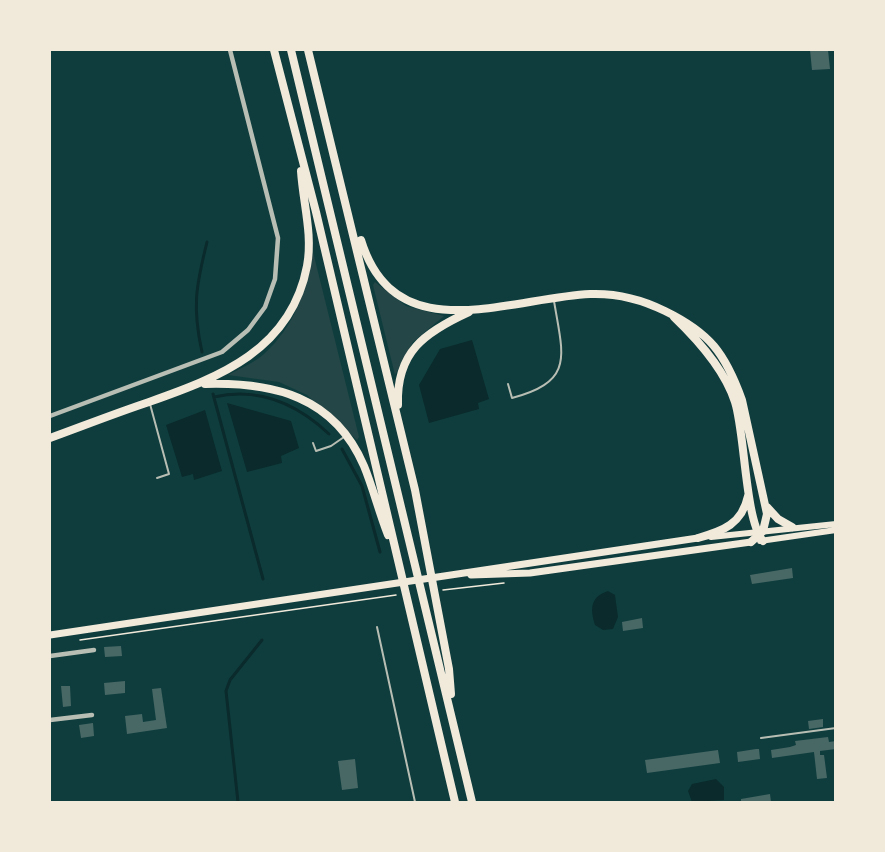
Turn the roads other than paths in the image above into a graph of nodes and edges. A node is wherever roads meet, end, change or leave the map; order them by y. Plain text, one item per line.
1 (230, 50) edge
2 (274, 50) edge
3 (291, 50) edge
4 (308, 50) edge
5 (300, 151) junction
6 (345, 194) junction
7 (554, 298) junction
8 (472, 310) junction
9 (669, 313) junction
10 (203, 384) junction
11 (508, 384) dead end
12 (149, 402) junction
13 (50, 416) edge
14 (399, 426) junction
15 (346, 435) junction
16 (50, 438) edge
17 (313, 443) dead end
18 (157, 478) dead end
19 (749, 490) junction
20 (765, 504) junction
21 (836, 524) edge
22 (792, 526) junction
23 (836, 530) edge
24 (761, 535) junction
25 (698, 538) junction
26 (751, 542) joint
27 (401, 572) junction
28 (464, 575) junction
29 (377, 627) dead end
30 (50, 635) edge
31 (94, 650) dead end
32 (50, 656) edge
33 (92, 715) dead end
34 (50, 720) edge
35 (453, 722) junction
36 (836, 728) edge
37 (761, 738) dead end
38 (415, 802) edge
39 (455, 802) edge
40 (472, 802) edge

1 - 13 street
2 - 5 highway
3 - 35 highway
4 - 6 highway
5 - 10 highway
5 - 27 highway
6 - 8 highway
6 - 14 highway
7 - 8 highway
7 - 9 highway
7 - 11 lane
8 - 14 highway
9 - 19 highway
9 - 20 highway
10 - 12 highway
10 - 15 highway
12 - 16 highway
12 - 18 lane
14 - 35 highway
15 - 17 lane
15 - 27 highway
19 - 24 highway
19 - 25 highway
20 - 22 highway
20 - 24 highway
21 - 22 main road
22 - 24 main road
23 - 24 main road
24 - 25 main road
24 - 26 highway
25 - 28 main road
26 - 28 main road
27 - 39 highway
28 - 30 main road
29 - 38 lane
31 - 32 street
33 - 34 street
35 - 40 highway
36 - 37 lane

